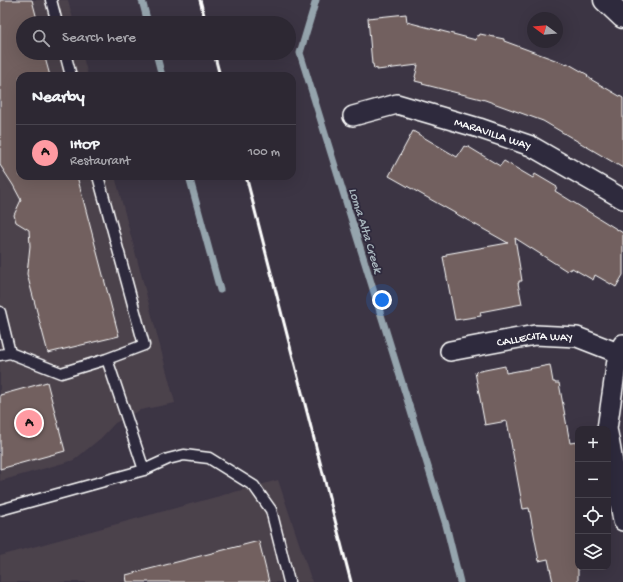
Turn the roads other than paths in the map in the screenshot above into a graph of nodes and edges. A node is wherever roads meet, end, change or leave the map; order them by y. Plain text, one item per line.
1 (51, 0) edge
2 (605, 0) edge
3 (55, 16) edge
4 (623, 16) edge
5 (67, 60) edge
6 (70, 72) edge
7 (353, 116) dead end
8 (99, 180) edge
9 (623, 199) edge
10 (0, 312) edge
11 (620, 349) edge
12 (450, 351) dead end
13 (5, 354) edge
14 (107, 358) junction
15 (607, 426) edge
16 (611, 451) edge
17 (144, 470) junction
18 (0, 510) edge
19 (623, 521) edge
20 (290, 582) edge

1 - 3 lane
2 - 4 main road
5 - 6 lane
7 - 9 street, MARAVILLA WAY
8 - 14 lane
10 - 13 lane
11 - 12 street, CALLECITA WAY
11 - 15 street
13 - 14 lane
14 - 17 lane
16 - 19 street
17 - 18 lane
17 - 20 lane

